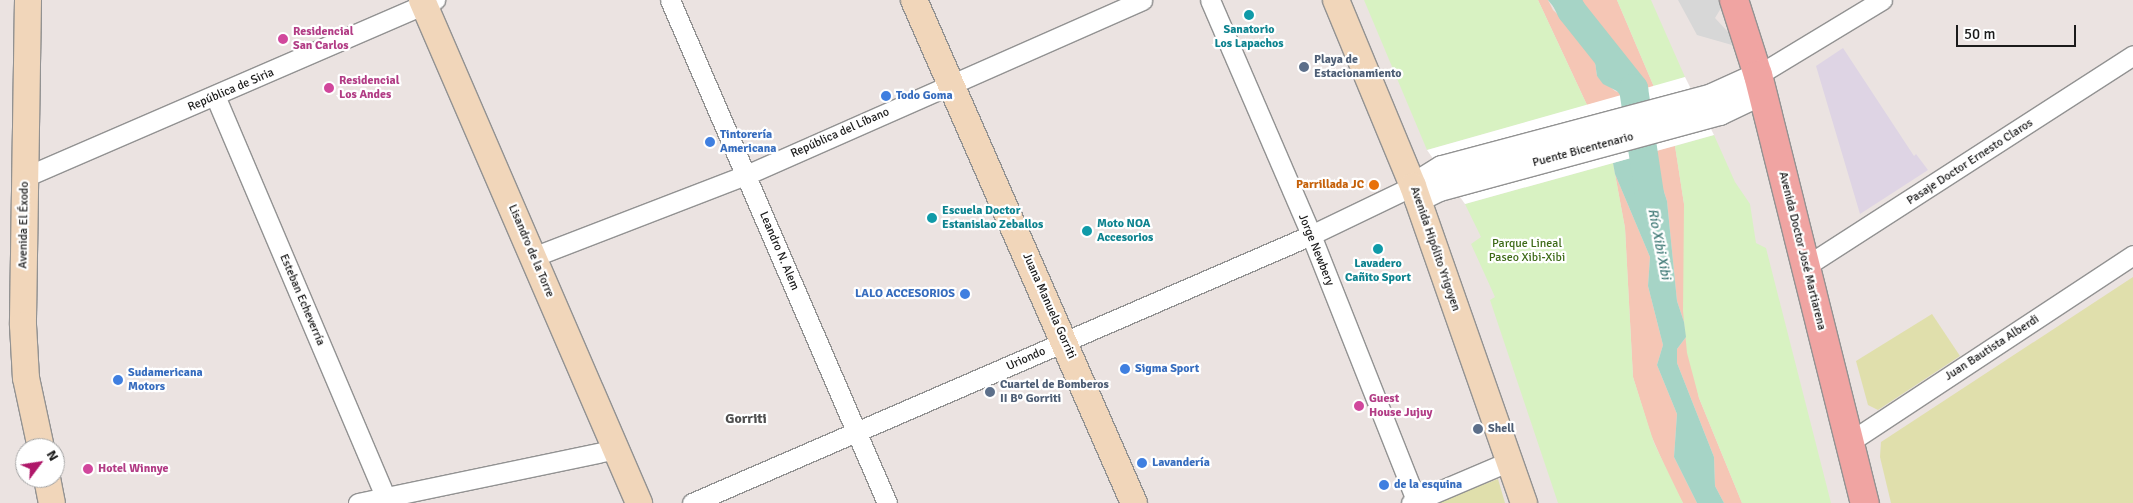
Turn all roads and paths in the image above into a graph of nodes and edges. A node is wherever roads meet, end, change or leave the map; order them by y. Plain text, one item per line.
1 (28, 0) edge
2 (670, 0) edge
3 (914, 0) edge
4 (1142, 0) edge
5 (1210, 0) edge
6 (1336, 0) edge
7 (1734, 0) edge
8 (1882, 0) edge
9 (427, 2) edge
10 (2133, 55) edge
11 (951, 84) junction
12 (1760, 84) junction
13 (216, 98) junction
14 (746, 175) junction
15 (25, 177) junction
16 (1415, 193) junction
17 (1311, 235) junction
18 (2133, 255) edge
19 (533, 257) junction
20 (1806, 266) junction
21 (1064, 342) junction
22 (857, 433) junction
23 (39, 438) edge
24 (1851, 441) junction
25 (616, 449) junction
26 (1510, 462) junction
27 (49, 488) edge
28 (387, 500) edge
29 (1414, 502) edge
30 (52, 503) edge
31 (358, 503) edge
32 (640, 503) edge
33 (692, 503) edge
34 (887, 503) edge
35 (1134, 503) edge
36 (1524, 503) edge
37 (1865, 503) edge

1 - 15 main road, Avenida El Éxodo
2 - 14 street, Leandro N. Alem
3 - 11 main road, Juana Manuela Gorriti
4 - 11 street, República del Líbano
5 - 17 street, Jorge Newbery
6 - 16 main road, Avenida Hipólito Yrigoyen
7 - 12 main road, Avenida Doctor José Martiarena
8 - 12 street
9 - 13 street, República de Siria
9 - 19 main road, Lisandro de la Torre
10 - 20 street, Pasaje Doctor Ernesto Claros
11 - 14 street, República del Líbano
11 - 21 main road, Juana Manuela Gorriti
12 - 16 street, Puente Bicentenario
12 - 20 main road, Avenida Doctor José Martiarena
13 - 15 street, República de Siria
13 - 28 street, Esteban Echeverría
14 - 19 street, República del Líbano
14 - 22 street, Leandro N. Alem
15 - 23 main road, Avenida El Éxodo
16 - 17 street, Uriondo
16 - 26 main road, Avenida Hipólito Yrigoyen
17 - 21 street, Uriondo
17 - 29 street, Jorge Newbery
18 - 24 street, Juan Bautista Alberdi
19 - 25 main road, Lisandro de la Torre
20 - 24 main road, Avenida Doctor José Martiarena
21 - 22 street, Uriondo
21 - 35 main road, Juana Manuela Gorriti
22 - 33 street, Uriondo
22 - 34 street, Leandro N. Alem
24 - 37 main road, Avenida Doctor José Martiarena
25 - 28 street
25 - 32 main road, Lisandro de la Torre
26 - 29 street
26 - 36 main road, Avenida Hipólito Yrigoyen
27 - 30 main road
28 - 31 street

